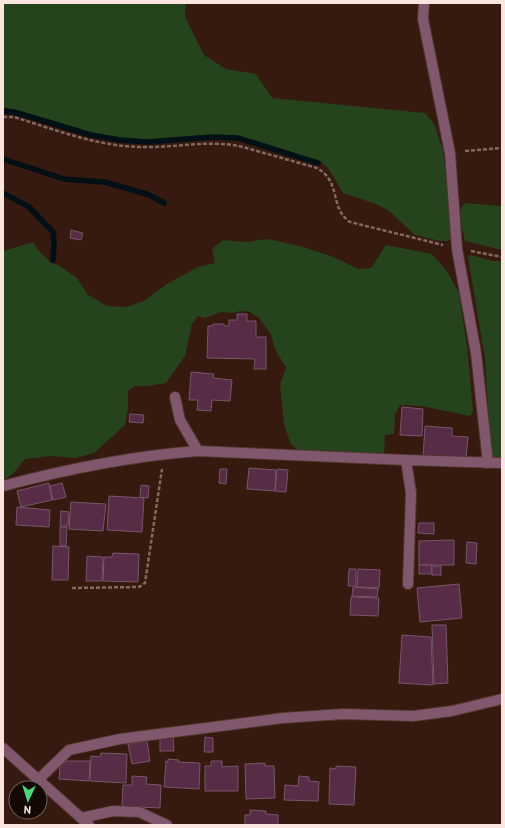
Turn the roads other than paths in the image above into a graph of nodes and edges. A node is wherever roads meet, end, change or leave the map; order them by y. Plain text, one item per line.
1 (424, 3) edge
2 (175, 397) dead end
3 (198, 451) junction
4 (406, 460) junction
5 (488, 463) junction
6 (502, 463) edge
7 (3, 486) edge
8 (408, 584) dead end
9 (502, 700) edge
10 (3, 748) edge
11 (38, 780) joint
12 (48, 789) edge
13 (85, 822) edge
14 (167, 825) edge

1 - 5 street
2 - 3 street
3 - 4 street
3 - 7 street
4 - 5 street
4 - 8 street
5 - 6 street
9 - 11 street
10 - 11 street
12 - 13 street
13 - 14 street

